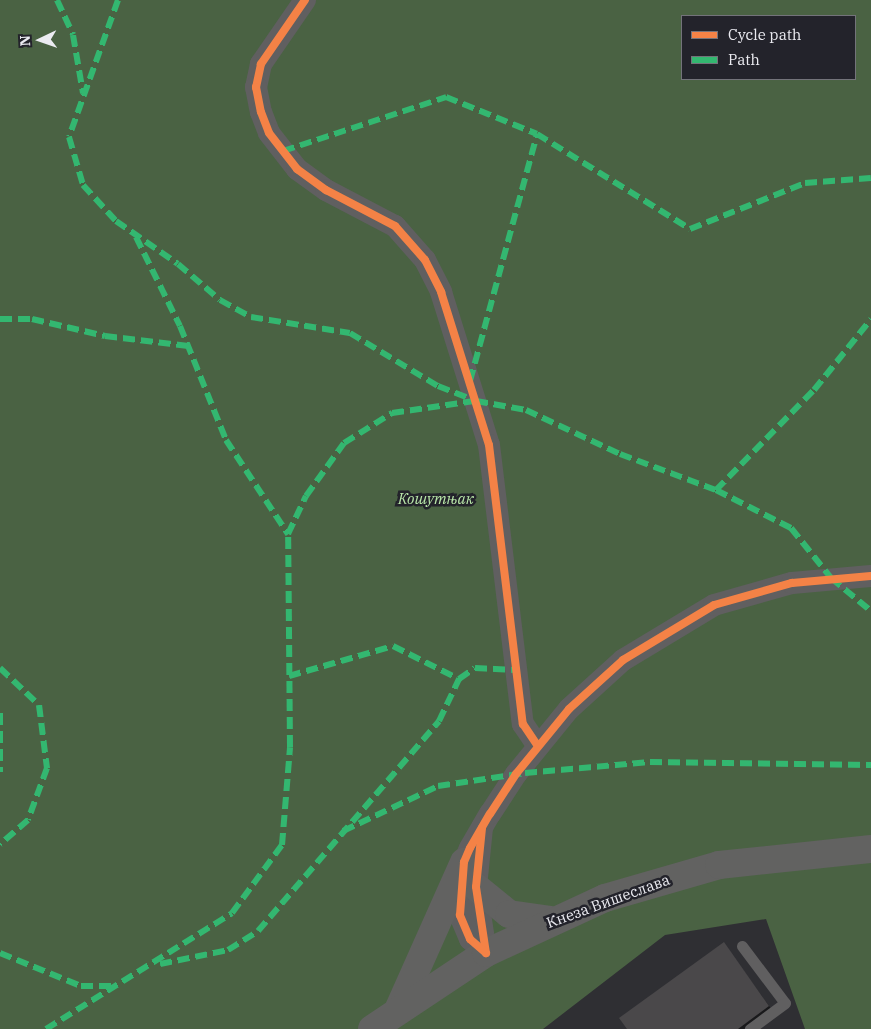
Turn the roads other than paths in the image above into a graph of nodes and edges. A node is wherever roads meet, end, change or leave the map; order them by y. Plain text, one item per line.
1 (305, 0) edge
2 (871, 576) edge
3 (538, 745) junction
4 (482, 828) junction
5 (871, 849) edge
6 (464, 862) junction
7 (476, 887) junction
8 (550, 920) junction
9 (742, 946) dead end
10 (486, 953) junction
11 (399, 1008) junction
12 (372, 1029) edge
13 (750, 1029) edge

1 - 3 street
2 - 3 street
3 - 4 street
4 - 6 street
4 - 7 street
5 - 8 main road, Кнеза Вишеслава
6 - 10 street
6 - 11 main road
7 - 8 main road
7 - 10 street
8 - 10 main road, Кнеза Вишеслава
9 - 13 lane
10 - 11 main road, Кнеза Вишеслава
11 - 12 main road, Кнеза Вишеслава

